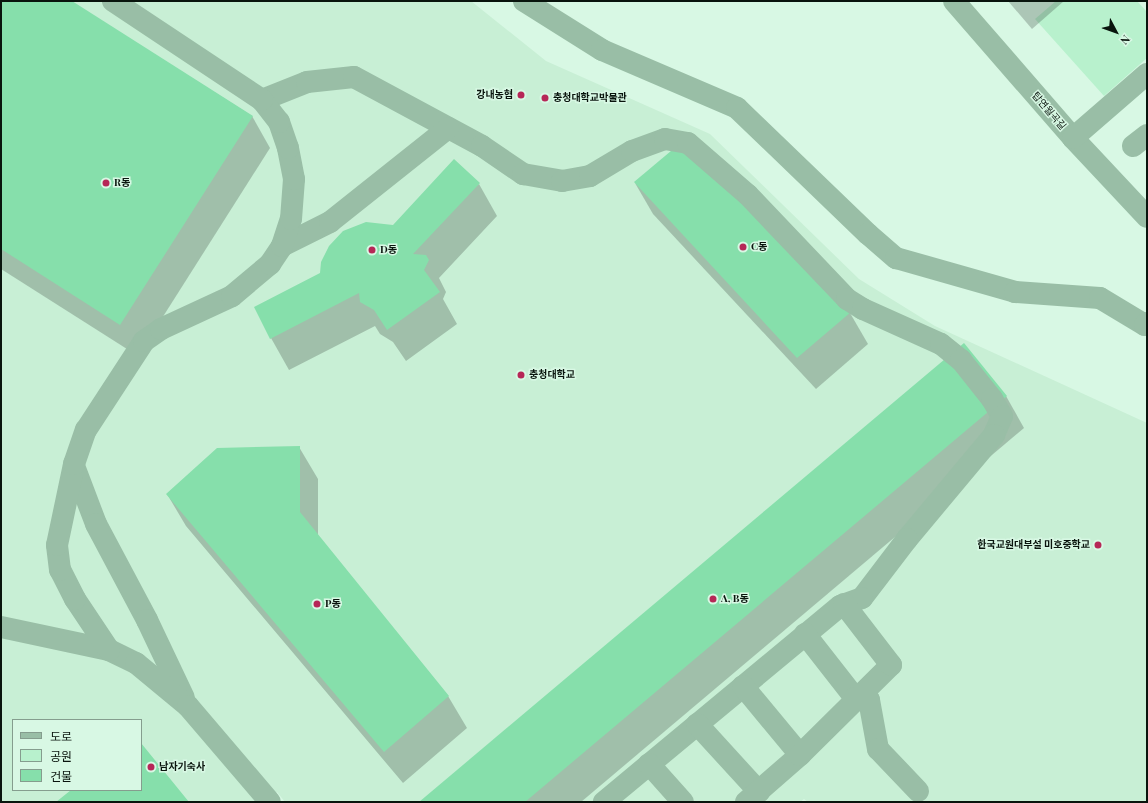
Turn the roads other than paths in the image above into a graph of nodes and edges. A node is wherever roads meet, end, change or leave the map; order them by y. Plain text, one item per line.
1 (113, 1) edge
2 (524, 1) edge
3 (954, 1) edge
4 (1147, 75) edge
5 (262, 100) junction
6 (448, 128) junction
7 (1073, 138) junction
8 (1147, 217) edge
9 (282, 246) junction
10 (1147, 324) edge
11 (74, 464) junction
12 (94, 518) junction
13 (62, 520) junction
14 (844, 604) junction
15 (1, 627) edge
16 (805, 634) junction
17 (110, 650) junction
18 (743, 686) junction
19 (855, 698) junction
20 (188, 706) junction
21 (698, 724) junction
22 (800, 755) junction
23 (650, 764) junction
24 (918, 791) dead end
25 (752, 797) edge
26 (270, 802) edge
27 (604, 802) edge
28 (683, 802) edge

1 - 5 street
2 - 10 street
3 - 7 street, 탑연월곡길
4 - 7 street
5 - 6 street
5 - 9 street
6 - 9 street
6 - 14 street
7 - 8 street, 탑연월곡길
9 - 11 street
11 - 12 street
11 - 13 street
12 - 13 street
12 - 20 street
13 - 17 street
14 - 16 street
14 - 19 street
15 - 17 street
16 - 18 street
16 - 19 street
17 - 20 street
18 - 21 street
18 - 22 street
19 - 22 street
19 - 24 street
20 - 26 street
21 - 23 street
21 - 25 street
22 - 25 street
23 - 27 street
23 - 28 street

